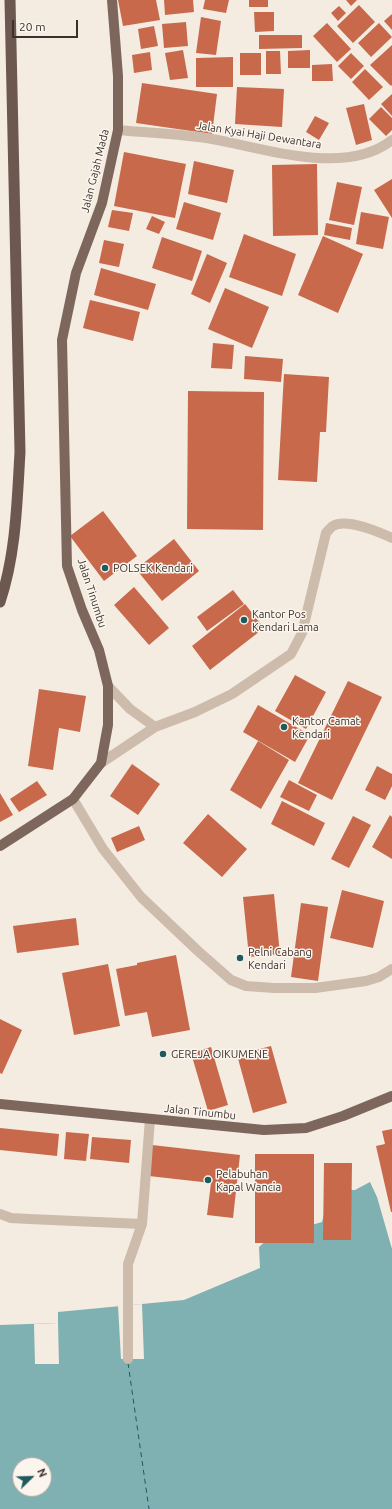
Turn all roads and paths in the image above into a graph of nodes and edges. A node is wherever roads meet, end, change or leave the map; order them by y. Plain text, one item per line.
1 (10, 0) edge
2 (112, 0) edge
3 (118, 130) junction
4 (392, 140) edge
5 (76, 273) joint
6 (392, 538) edge
7 (0, 602) edge
8 (108, 686) junction
9 (155, 727) junction
10 (101, 763) junction
11 (73, 799) junction
12 (0, 846) edge
13 (392, 969) edge
14 (392, 1096) edge
15 (0, 1104) edge
16 (150, 1119) junction
17 (0, 1214) edge
18 (142, 1224) junction
19 (128, 1359) dead end

1 - 7 highway
2 - 3 main road, Jalan Gajah Mada
3 - 4 street, Jalan Kyai Haji Dewantara
3 - 5 main road, Jalan Gajah Mada
5 - 8 main road, Jalan Tinumbu
6 - 9 street
8 - 9 street
8 - 10 main road, Jalan Tinumbu
9 - 10 street
10 - 11 main road, Jalan Tinumbu
11 - 12 main road, Jalan Tinumbu
11 - 13 street
14 - 16 main road, Jalan Tinumbu
15 - 16 main road, Jalan Tinumbu
16 - 18 street
17 - 18 street
18 - 19 street

